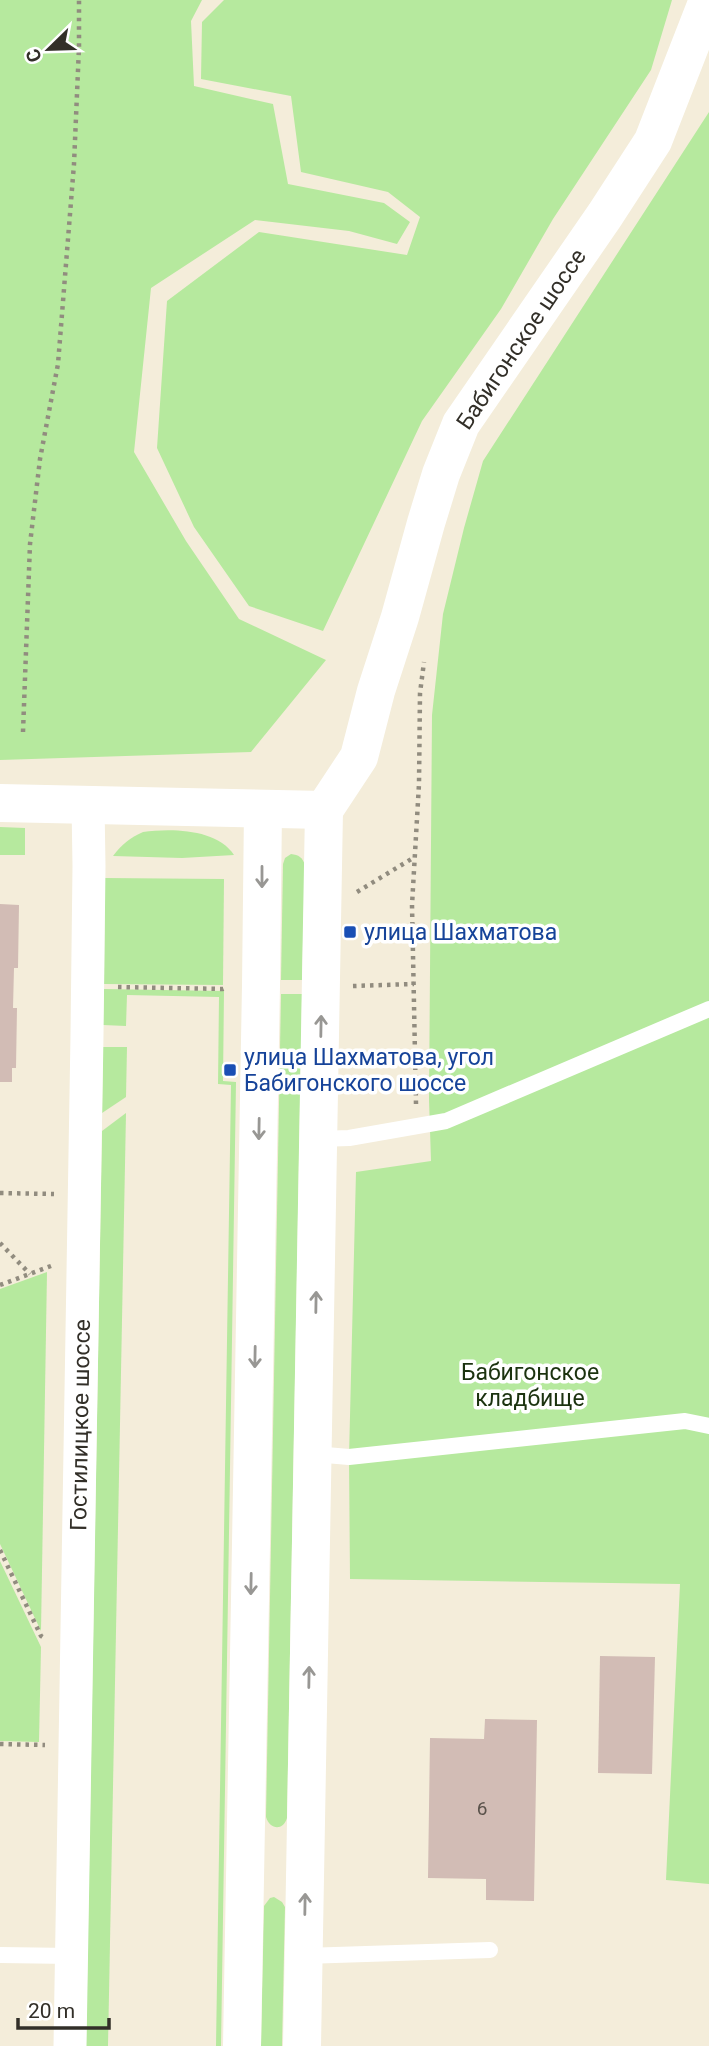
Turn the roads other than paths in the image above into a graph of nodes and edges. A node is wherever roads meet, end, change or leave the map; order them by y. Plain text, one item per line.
1 (708, 0) edge
2 (0, 803) edge
3 (88, 804) junction
4 (263, 809) junction
5 (324, 810) junction
6 (709, 1009) edge
7 (319, 1139) junction
8 (709, 1426) edge
9 (314, 1454) junction
10 (246, 1861) junction
11 (306, 1862) junction
12 (490, 1950) dead end
13 (0, 1955) edge
14 (72, 1956) junction
15 (304, 1956) junction
16 (70, 2046) edge
17 (242, 2046) edge
18 (302, 2046) edge

1 - 5 street, Бабигонское шоссе
2 - 3 street
3 - 4 street
3 - 14 street, Гостилицкое шоссе
4 - 5 street
4 -> 10 street
7 -> 5 street
6 - 7 lane
9 -> 7 street
8 - 9 lane
11 -> 9 street
10 - 11 street
10 - 17 street
15 -> 11 street
12 - 15 lane
13 - 14 lane
14 - 16 street, Гостилицкое шоссе
15 - 18 street

